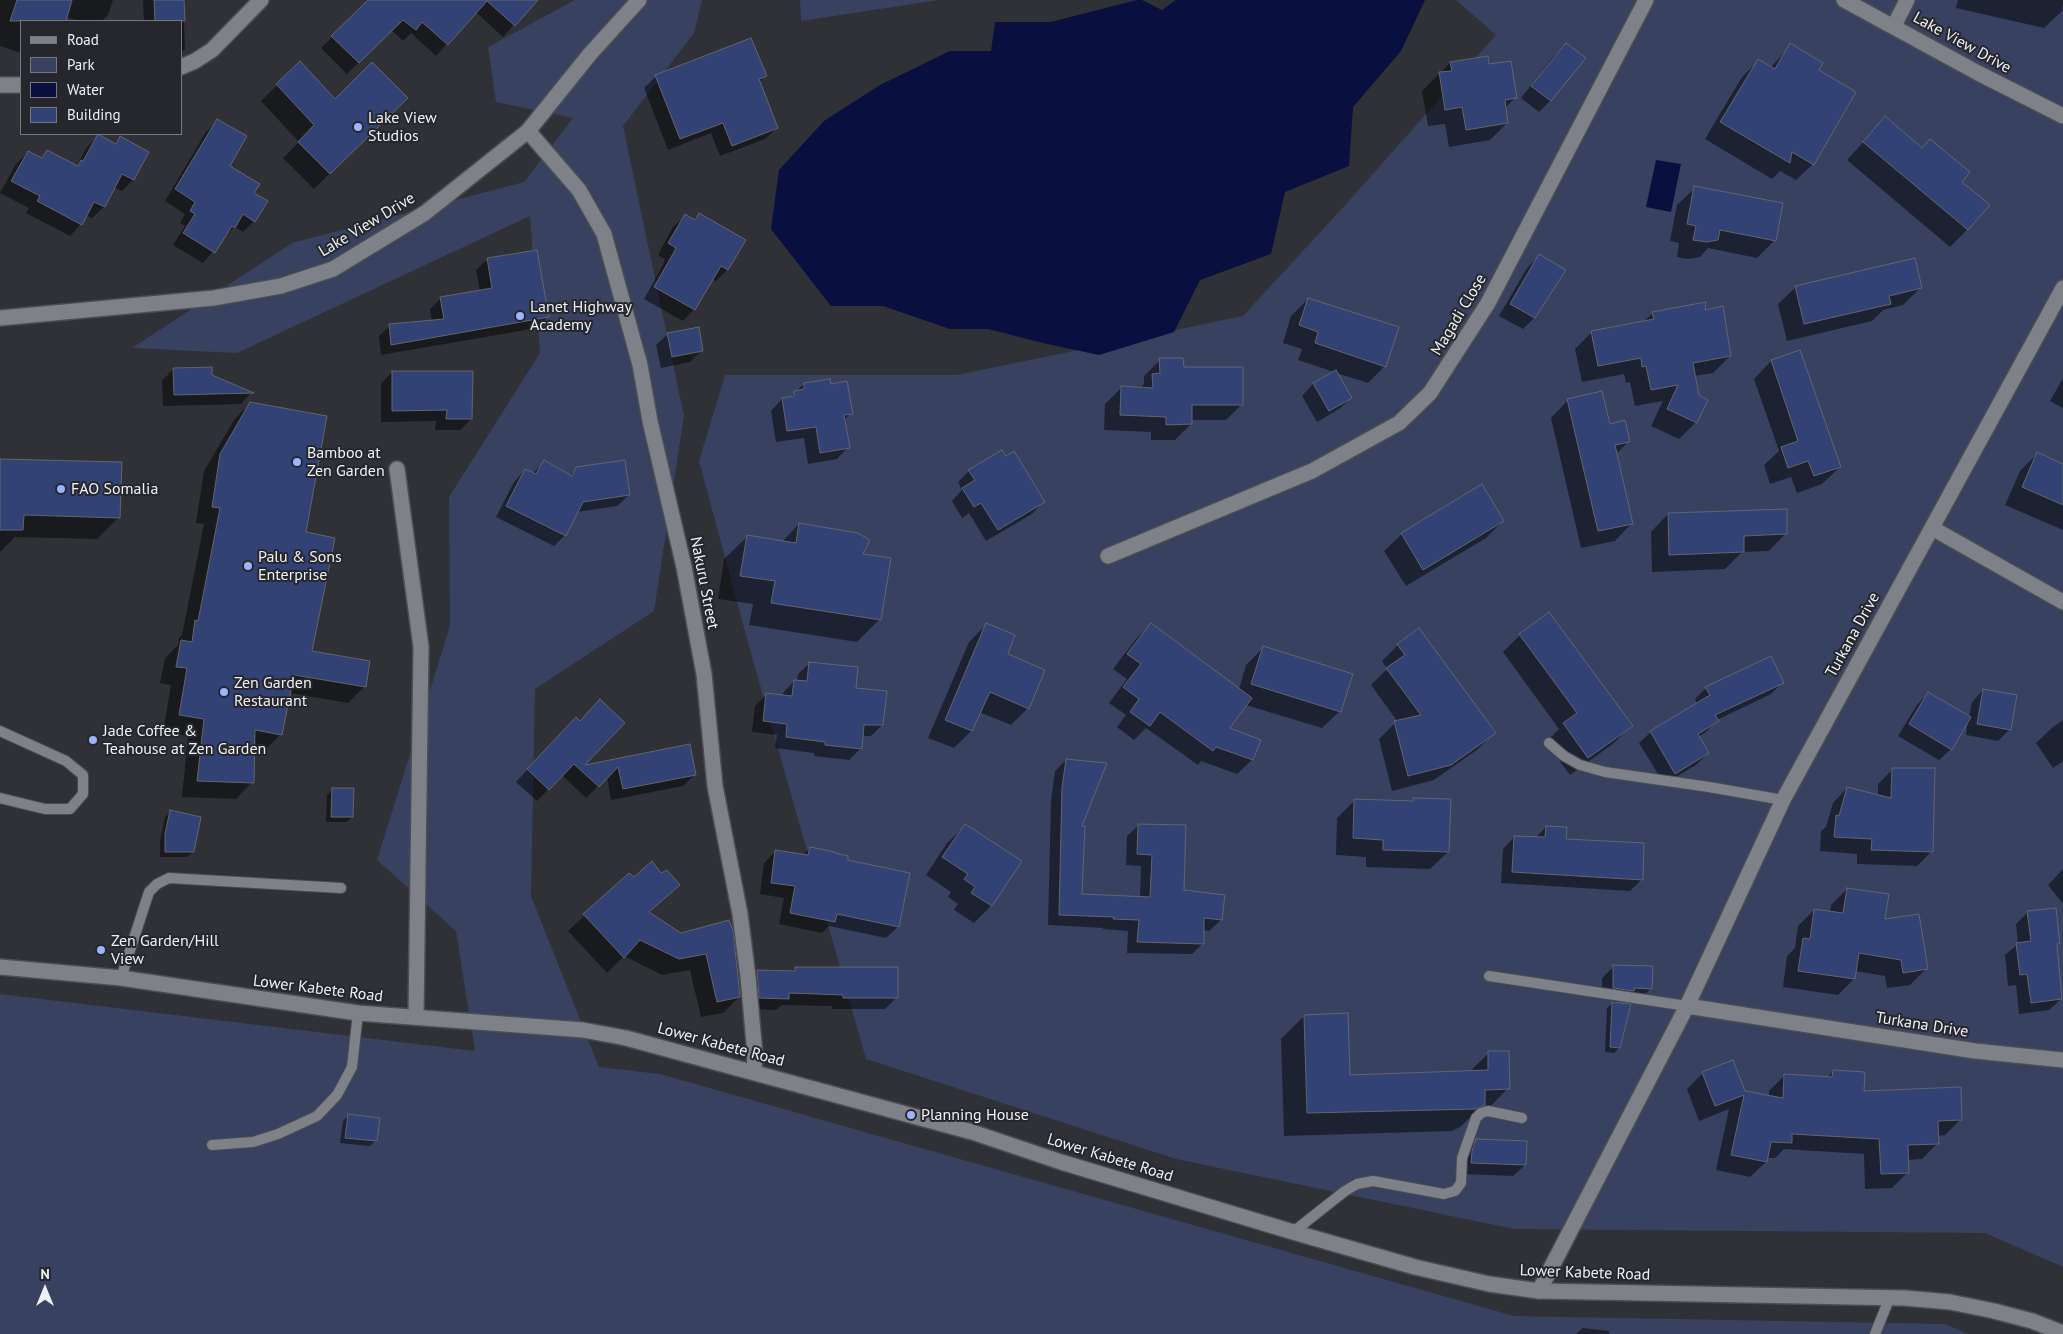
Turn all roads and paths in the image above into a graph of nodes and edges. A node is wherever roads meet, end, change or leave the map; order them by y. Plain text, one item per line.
1 (261, 0) edge
2 (639, 0) edge
3 (1646, 0) edge
4 (1844, 0) edge
5 (1907, 0) edge
6 (1894, 26) junction
7 (182, 67) edge
8 (0, 85) edge
9 (20, 85) edge
10 (2063, 116) edge
11 (528, 131) junction
12 (2063, 288) edge
13 (0, 318) edge
14 (397, 469) dead end
15 (1932, 528) junction
16 (1108, 556) dead end
17 (2063, 602) edge
18 (0, 731) edge
19 (1549, 743) dead end
20 (0, 798) edge
21 (1783, 800) junction
22 (341, 888) dead end
23 (0, 967) edge
24 (1489, 976) dead end
25 (121, 978) junction
26 (1687, 1006) junction
27 (358, 1013) junction
28 (416, 1017) junction
29 (2063, 1060) edge
30 (754, 1072) junction
31 (1522, 1118) dead end
32 (212, 1144) dead end
33 (1293, 1232) junction
34 (1539, 1291) junction
35 (1890, 1297) junction
36 (2063, 1333) edge
37 (1875, 1334) edge

1 - 7 street
2 - 11 street, Lake View Drive
3 - 16 street, Magadi Close
4 - 6 street, Lake View Drive
5 - 6 street
6 - 10 street, Lake View Drive
8 - 9 street
11 - 13 street, Lake View Drive
11 - 30 street, Nakuru Street
12 - 15 street, Turkana Drive
14 - 28 street
15 - 17 street
15 - 21 street, Turkana Drive
18 - 20 lane
19 - 21 lane
21 - 26 street, Turkana Drive
22 - 25 lane
23 - 25 street, Lower Kabete Road
24 - 26 lane
25 - 27 street, Lower Kabete Road
26 - 29 street, Turkana Drive
26 - 34 street, Turkana Drive
27 - 28 street, Lower Kabete Road
27 - 32 lane
28 - 30 street, Lower Kabete Road
30 - 33 street, Lower Kabete Road
31 - 33 lane
33 - 34 street, Lower Kabete Road
34 - 35 street, Lower Kabete Road
35 - 36 street, Lower Kabete Road
35 - 37 lane

